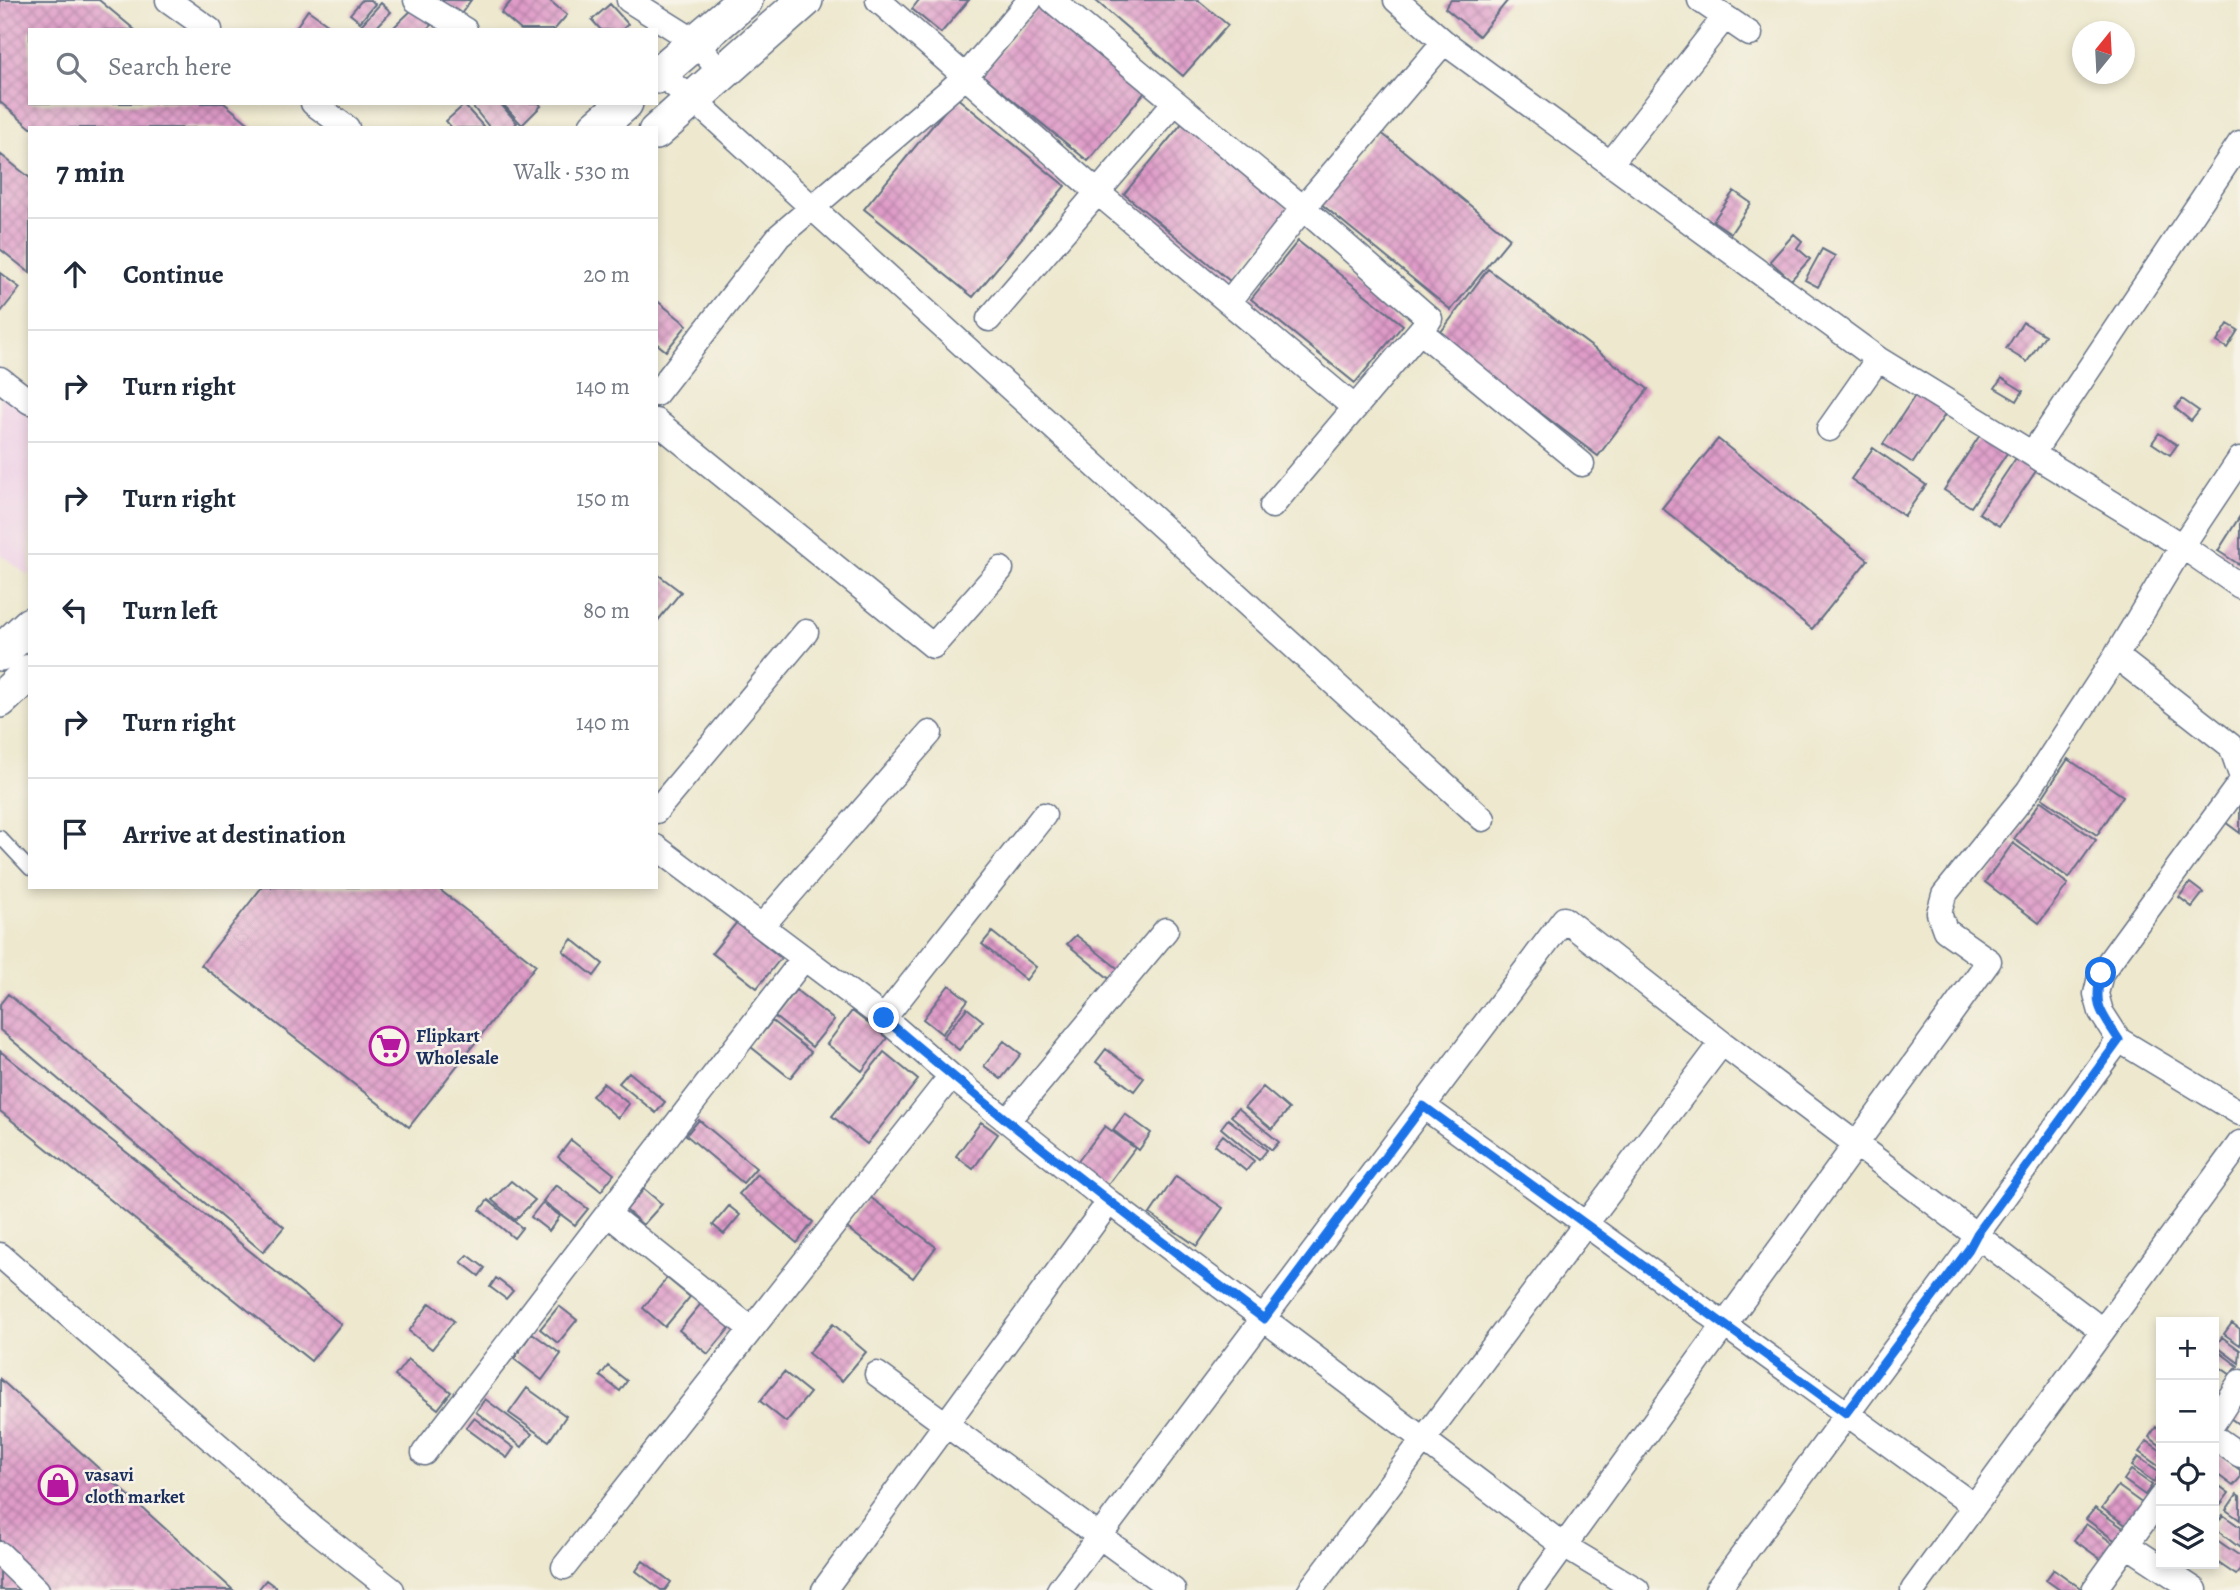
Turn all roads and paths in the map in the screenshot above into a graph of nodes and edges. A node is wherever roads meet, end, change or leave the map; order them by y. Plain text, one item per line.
1 (168, 0) edge
2 (416, 0) edge
3 (629, 0) edge
4 (745, 0) edge
5 (805, 0) edge
6 (878, 0) edge
7 (1030, 0) edge
8 (1052, 0) edge
9 (1396, 0) edge
10 (1700, 0) edge
11 (1724, 18) junction
12 (207, 28) edge
13 (461, 28) edge
14 (1750, 34) dead end
15 (696, 42) junction
16 (1444, 42) junction
17 (722, 74) junction
18 (658, 75) edge
19 (964, 78) junction
20 (693, 99) junction
21 (1175, 102) junction
22 (316, 105) edge
23 (623, 105) edge
24 (344, 126) edge
25 (598, 126) edge
26 (658, 130) edge
27 (2240, 143) edge
28 (1610, 164) junction
29 (1097, 192) junction
30 (811, 208) junction
31 (1303, 208) junction
32 (1229, 302) junction
33 (989, 319) dead end
34 (1420, 331) junction
35 (1878, 359) junction
36 (0, 379) edge
37 (658, 391) edge
38 (28, 400) edge
39 (1355, 408) junction
40 (658, 423) edge
41 (1829, 429) dead end
42 (2032, 454) junction
43 (2240, 460) edge
44 (1582, 464) dead end
45 (1272, 506) dead end
46 (2182, 546) junction
47 (1001, 569) dead end
48 (2240, 586) edge
49 (28, 627) edge
50 (806, 632) dead end
51 (0, 653) edge
52 (2116, 656) junction
53 (28, 674) edge
54 (0, 699) edge
55 (930, 733) dead end
56 (2240, 772) edge
57 (2240, 783) edge
58 (658, 809) edge
59 (1044, 815) dead end
60 (1483, 819) dead end
61 (0, 837) edge
62 (658, 848) edge
63 (28, 867) edge
64 (762, 926) junction
65 (1166, 930) dead end
66 (804, 958) junction
67 (884, 1018) junction
68 (2119, 1040) junction
69 (1722, 1043) junction
70 (951, 1076) junction
71 (1423, 1106) junction
72 (2240, 1113) edge
73 (1008, 1120) junction
74 (2240, 1143) edge
75 (1856, 1144) junction
76 (1109, 1202) junction
77 (608, 1214) junction
78 (1586, 1224) junction
79 (1977, 1234) junction
80 (0, 1255) edge
81 (1264, 1319) junction
82 (1724, 1325) junction
83 (751, 1329) junction
84 (2102, 1330) junction
85 (877, 1374) dead end
86 (2240, 1382) edge
87 (1846, 1413) junction
88 (2219, 1414) edge
89 (945, 1423) junction
90 (1424, 1440) junction
91 (2219, 1440) edge
92 (424, 1453) dead end
93 (2240, 1455) edge
94 (2156, 1504) edge
95 (1974, 1506) junction
96 (1100, 1536) junction
97 (2127, 1545) junction
98 (1564, 1546) junction
99 (0, 1554) edge
100 (564, 1567) dead end
101 (37, 1590) edge
102 (392, 1590) edge
103 (824, 1590) edge
104 (1059, 1590) edge
105 (1173, 1590) edge
106 (1310, 1590) edge
107 (1532, 1590) edge
108 (1637, 1590) edge
109 (1717, 1590) edge
110 (1913, 1590) edge
111 (2094, 1590) edge
112 (2195, 1590) edge

1 - 12 street
2 - 13 street
3 - 15 street
4 - 15 main road
5 - 17 main road
6 - 19 street
7 - 19 street
8 - 21 street
9 - 16 street
10 - 11 street
11 - 14 street
11 - 28 street
15 - 17 street
15 - 18 main road
16 - 28 street
16 - 31 street
17 - 20 main road
18 - 20 street
19 - 29 street
19 - 30 street
20 - 26 main road
20 - 30 street
21 - 29 street
21 - 31 street
22 - 24 street
23 - 25 main road
27 - 42 street
28 - 35 street
29 - 32 street
29 - 33 street
30 - 37 street
30 - 60 street
31 - 32 street
31 - 34 street
32 - 39 street
34 - 39 street
34 - 44 street
35 - 41 street
35 - 42 street
36 - 38 street
39 - 45 street
40 - 47 street
42 - 46 street
43 - 46 street
46 - 48 street
46 - 52 street
49 - 51 main road
50 - 58 street
52 - 56 street
52 - 75 street
53 - 54 main road
55 - 64 street
57 - 68 street
59 - 67 street
61 - 63 lane
62 - 64 street
64 - 66 street
65 - 73 street
66 - 67 street
66 - 77 street
67 - 70 street
68 - 72 street
68 - 79 street
69 - 71 street
69 - 75 street
69 - 78 street
70 - 73 street
70 - 83 street
71 - 78 street
71 - 81 street
73 - 76 street
74 - 84 street
75 - 79 street
75 - 82 street
76 - 81 street
76 - 89 street
77 - 83 street
77 - 92 street
78 - 82 street
78 - 90 street
79 - 84 street
79 - 87 street
80 - 102 street
81 - 90 street
81 - 96 street
82 - 87 street
82 - 98 street
83 - 100 street
84 - 95 street
85 - 89 street
86 - 88 street
87 - 95 street
87 - 109 street
89 - 96 street
89 - 103 street
90 - 98 street
90 - 106 street
91 - 93 street
94 - 97 street
95 - 110 street
96 - 104 street
96 - 105 street
97 - 111 street
97 - 112 street
98 - 107 street
98 - 108 street
99 - 101 street

